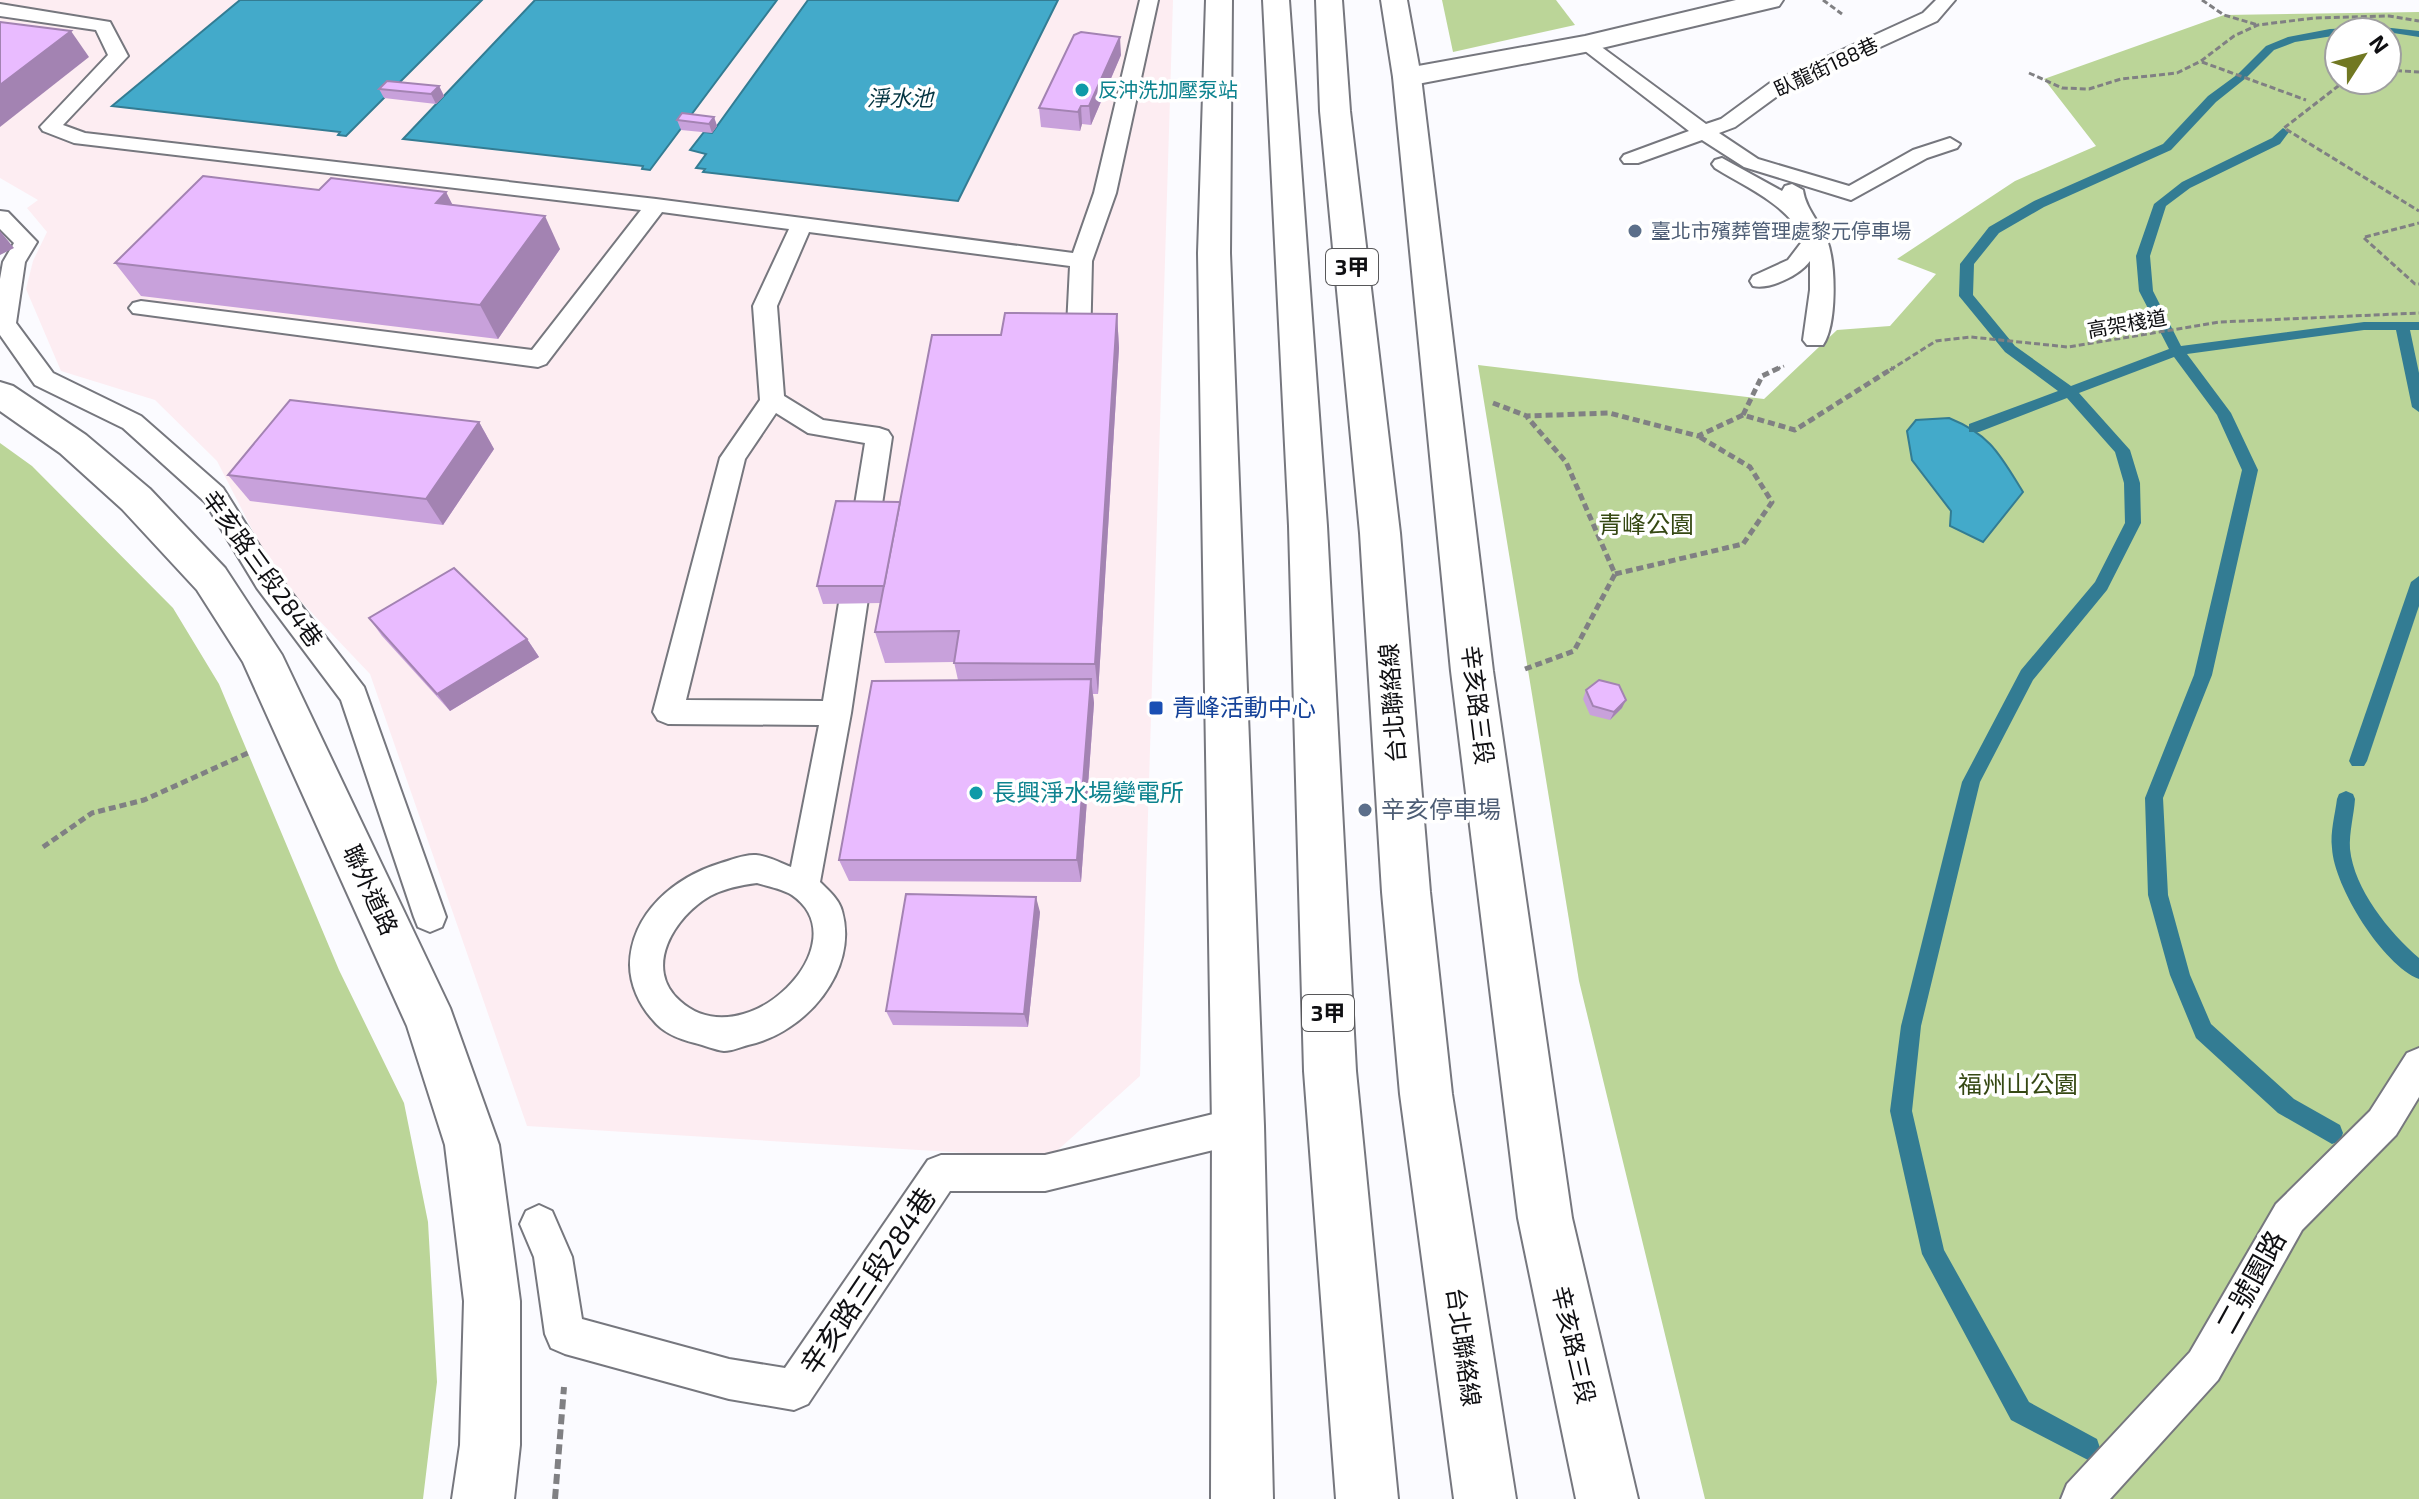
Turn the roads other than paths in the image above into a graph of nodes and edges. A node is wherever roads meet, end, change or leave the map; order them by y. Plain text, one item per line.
1 (1149, 0) edge
2 (1219, 0) edge
3 (1276, 0) edge
4 (1329, 0) edge
5 (1394, 0) edge
6 (1770, 0) edge
7 (1946, 0) edge
8 (0, 10) edge
9 (1585, 44) junction
10 (1556, 49) junction
11 (1407, 77) junction
12 (1695, 136) junction
13 (1950, 144) dead end
14 (1631, 159) dead end
15 (1790, 176) junction
16 (656, 205) junction
17 (1795, 208) junction
18 (0, 217) edge
19 (802, 224) junction
20 (1815, 240) junction
21 (1081, 261) junction
22 (1761, 281) dead end
23 (141, 308) edge
24 (1815, 340) road end
25 (1078, 347) edge
26 (0, 394) edge
27 (772, 400) junction
28 (836, 713) junction
29 (804, 883) junction
30 (430, 917) dead end
31 (2419, 1065) edge
32 (1238, 1126) junction
33 (539, 1224) dead end
34 (483, 1499) edge
35 (1242, 1499) edge
36 (1367, 1499) edge
37 (1485, 1499) edge
38 (1607, 1499) edge
39 (2082, 1499) edge

1 - 21 lane
2 - 32 main road
3 - 36 main road, 3甲
4 - 37 main road, 台北聯絡線 / 3甲
5 - 11 main road, 辛亥路三段
6 - 9 main road
7 - 12 lane, 臥龍街188巷
8 - 16 lane
9 - 10 main road
9 - 12 lane
10 - 11 main road
10 - 12 lane
11 - 38 main road, 辛亥路三段
12 - 14 lane, 臥龍街188巷
12 - 15 lane
12 - 17 lane
13 - 15 lane
15 - 17 lane
16 - 19 lane
16 - 23 lane
17 - 20 lane
18 - 30 lane, 辛亥路三段284巷
19 - 21 lane
19 - 27 lane
20 - 22 lane
20 - 24 lane
21 - 25 lane
26 - 34 main road, 聯外道路
27 - 28 lane
27 - 28 lane
28 - 29 lane
29 - 29 lane
31 - 39 lane, 二號園路
32 - 33 lane, 辛亥路三段284巷
32 - 35 main road

